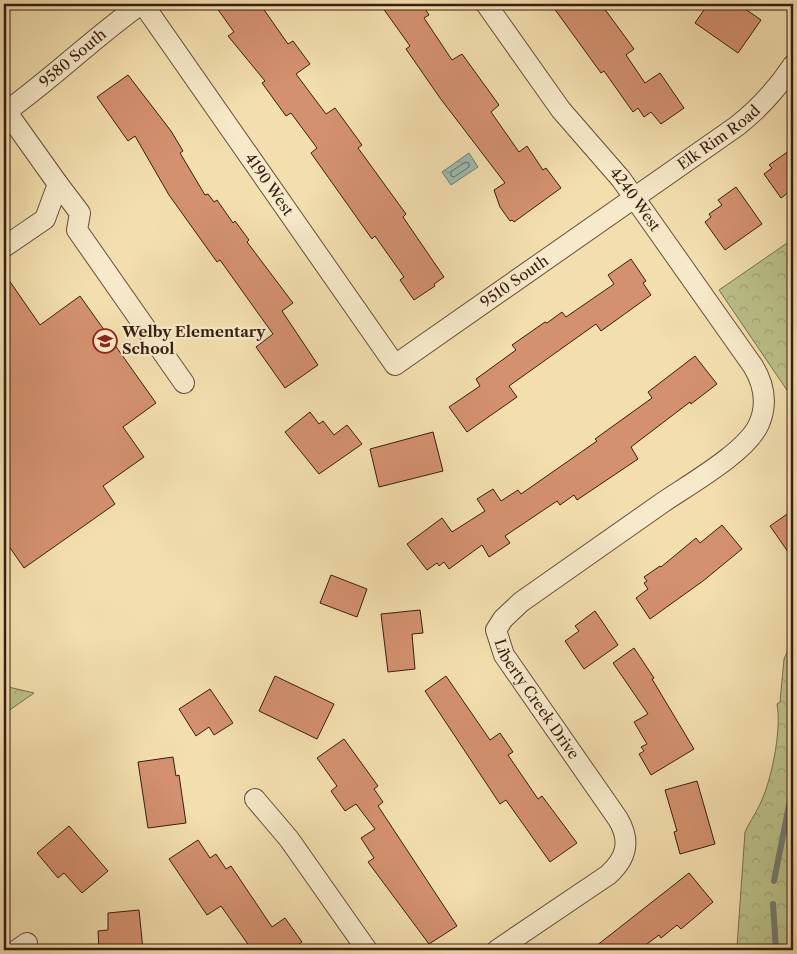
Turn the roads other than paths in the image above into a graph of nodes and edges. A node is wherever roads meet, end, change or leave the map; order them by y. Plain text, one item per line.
1 (142, 4) edge
2 (486, 4) edge
3 (793, 65) edge
4 (5, 112) edge
5 (58, 184) junction
6 (634, 197) junction
7 (4, 248) edge
8 (395, 364) joint
9 (184, 383) dead end
10 (764, 406) joint
11 (256, 799) dead end
12 (367, 950) edge
13 (497, 950) edge

1 - 4 street, 9580 South
1 - 8 street, 4190 West
2 - 6 street, 4240 West
3 - 6 street, Elk Rim Road
4 - 5 street
5 - 7 street
5 - 9 street
6 - 8 street, 9510 South
6 - 10 street, 4240 West
10 - 13 street, Liberty Creek Drive
11 - 12 street

